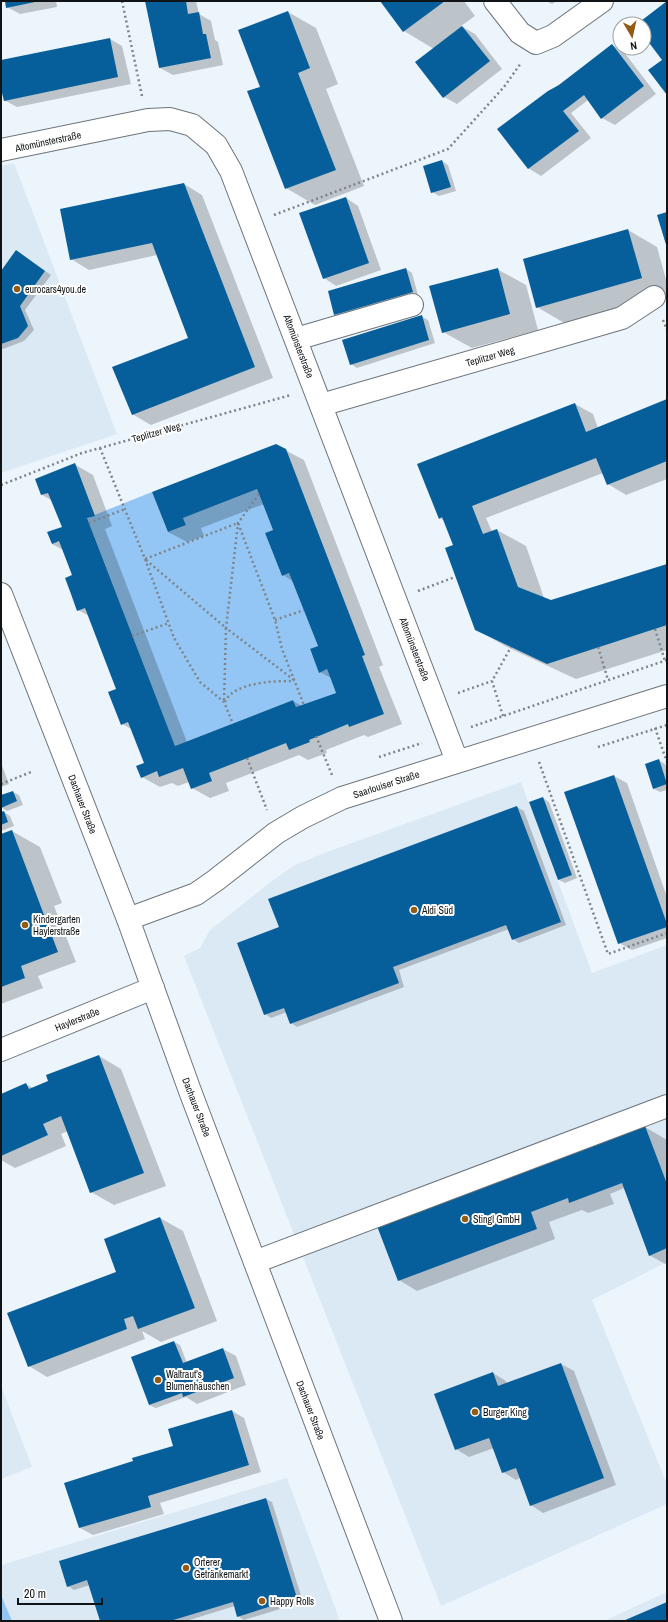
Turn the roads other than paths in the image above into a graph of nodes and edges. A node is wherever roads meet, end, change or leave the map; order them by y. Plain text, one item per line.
1 (495, 1) edge
2 (602, 1) edge
3 (1, 150) edge
4 (654, 297) dead end
5 (412, 305) dead end
6 (296, 339) junction
7 (318, 396) junction
8 (1, 594) edge
9 (667, 696) edge
10 (457, 761) junction
11 (128, 920) junction
12 (152, 988) junction
13 (1, 1050) edge
14 (667, 1106) edge
15 (255, 1262) junction
16 (391, 1621) edge

1 - 2 street
3 - 6 street, Altomünsterstraße
4 - 7 street, Teplitzer Weg
5 - 6 street
6 - 7 street, Altomünsterstraße
7 - 10 street, Altomünsterstraße
8 - 11 street, Dachauer Straße
9 - 10 street, Saarlouiser Straße
10 - 11 street, Saarlouiser Straße
11 - 12 street, Dachauer Straße
12 - 13 street, Haylerstraße
12 - 15 street, Dachauer Straße
14 - 15 street
15 - 16 street, Dachauer Straße

